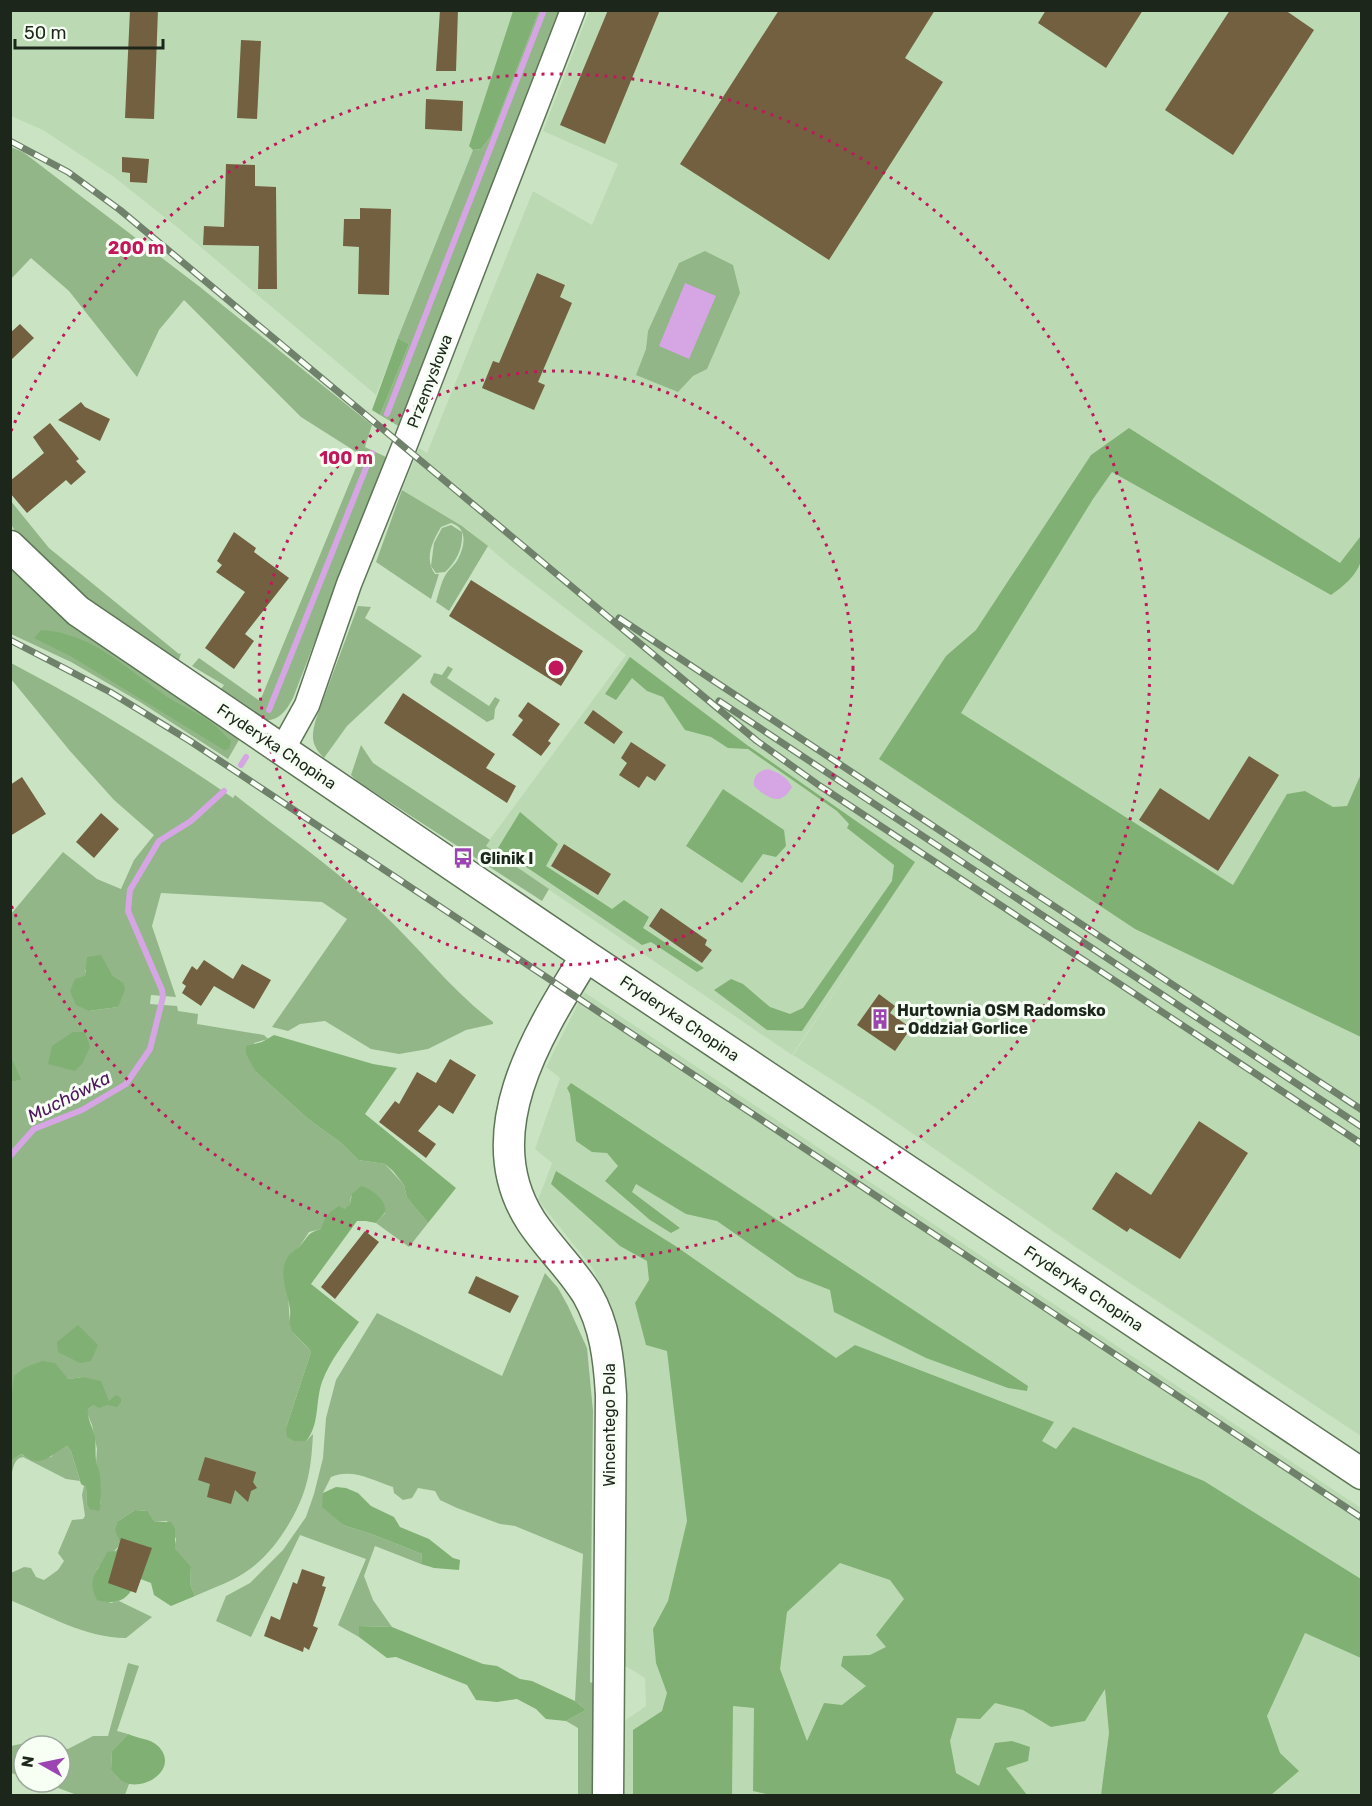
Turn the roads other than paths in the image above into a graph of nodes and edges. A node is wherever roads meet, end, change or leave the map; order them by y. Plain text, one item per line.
1 (573, 10) edge
2 (10, 546) edge
3 (282, 750) junction
4 (586, 956) junction
5 (1362, 1474) edge
6 (608, 1796) edge

1 - 3 street, Przemysłowa
2 - 3 street, Fryderyka Chopina
3 - 4 street, Fryderyka Chopina
4 - 5 street, Fryderyka Chopina
4 - 6 street, Wincentego Pola

